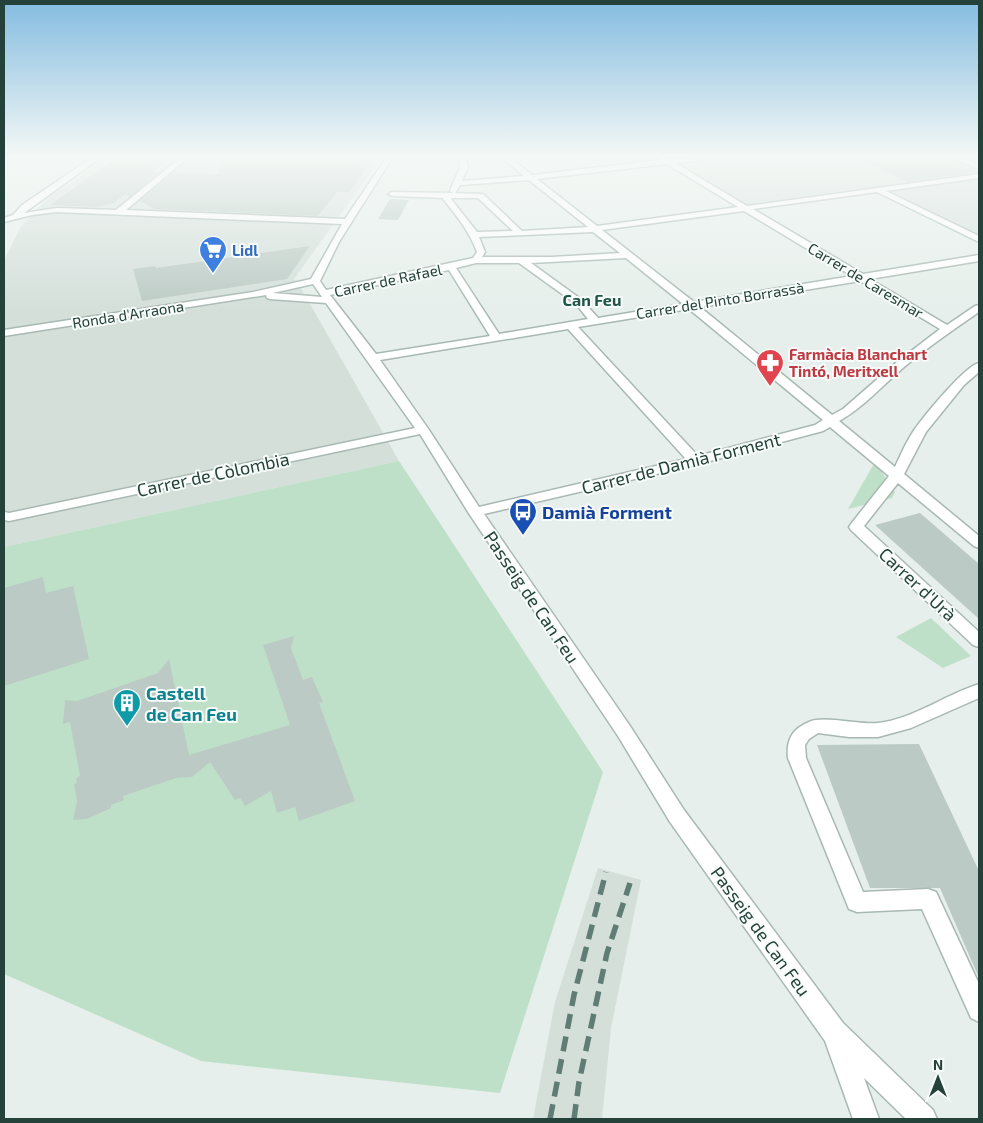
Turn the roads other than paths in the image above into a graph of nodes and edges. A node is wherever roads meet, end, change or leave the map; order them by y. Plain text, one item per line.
1 (25, 207) edge
2 (125, 207) edge
3 (364, 207) edge
4 (455, 207) edge
5 (494, 207) edge
6 (567, 207) edge
7 (749, 207) edge
8 (914, 207) edge
9 (745, 208) junction
10 (119, 212) junction
11 (15, 217) junction
12 (4, 219) edge
13 (348, 222) junction
14 (594, 229) junction
15 (4, 230) edge
16 (521, 234) junction
17 (475, 235) junction
18 (979, 239) edge
19 (627, 255) junction
20 (979, 258) edge
21 (476, 260) junction
22 (522, 261) junction
23 (451, 267) junction
24 (860, 277) junction
25 (316, 281) junction
26 (253, 295) junction
27 (326, 297) junction
28 (691, 305) junction
29 (979, 308) edge
30 (595, 321) junction
31 (570, 325) junction
32 (947, 329) junction
33 (4, 333) edge
34 (496, 337) junction
35 (373, 358) junction
36 (979, 366) edge
37 (833, 421) junction
38 (423, 430) junction
39 (695, 460) junction
40 (897, 475) junction
41 (474, 512) junction
42 (4, 516) edge
43 (979, 543) edge
44 (979, 641) edge
45 (979, 691) edge
46 (979, 1010) edge
47 (834, 1032) junction
48 (866, 1119) edge
49 (924, 1119) edge

1 - 11 street
2 - 10 street
3 - 13 street
4 - 17 street
5 - 16 street
6 - 14 street
7 - 9 street
8 - 18 street
9 - 14 street
9 - 24 street, Carrer de Caresmar
10 - 11 street
10 - 13 street
11 - 12 street
11 - 15 street
13 - 25 street
14 - 16 street
14 - 19 street
16 - 17 street
17 - 21 street
19 - 22 street, Carrer de Rafael
19 - 28 street
20 - 24 street, Carrer del Pinto Borrassà
21 - 22 street, Carrer de Rafael
21 - 23 street, Carrer de Rafael
22 - 30 street
23 - 27 street, Carrer de Rafael
23 - 34 street
24 - 28 street, Carrer del Pinto Borrassà
24 - 32 street, Carrer de Caresmar
25 - 26 street, Ronda d'Arraona
25 - 27 street, Passeig de Can Feu
26 - 27 street, Ronda d'Arraona
26 - 33 street, Ronda d'Arraona
27 - 35 street, Passeig de Can Feu
28 - 30 street, Carrer del Pinto Borrassà
28 - 37 street
29 - 32 street, Carrer de Damià Forment
30 - 31 street, Carrer del Pinto Borrassà
31 - 34 street, Carrer del Pinto Borrassà
31 - 39 street
32 - 37 street, Carrer de Damià Forment
34 - 35 street, Carrer del Pinto Borrassà
35 - 38 street, Passeig de Can Feu
36 - 40 street
37 - 39 street, Carrer de Damià Forment
37 - 40 street
38 - 41 street, Passeig de Can Feu
38 - 42 street, Carrer de Còlombia
39 - 41 street, Carrer de Damià Forment
40 - 43 street
40 - 44 street, Carrer d'Urà
41 - 47 street, Passeig de Can Feu
45 - 46 street
47 - 48 street
47 - 49 street

